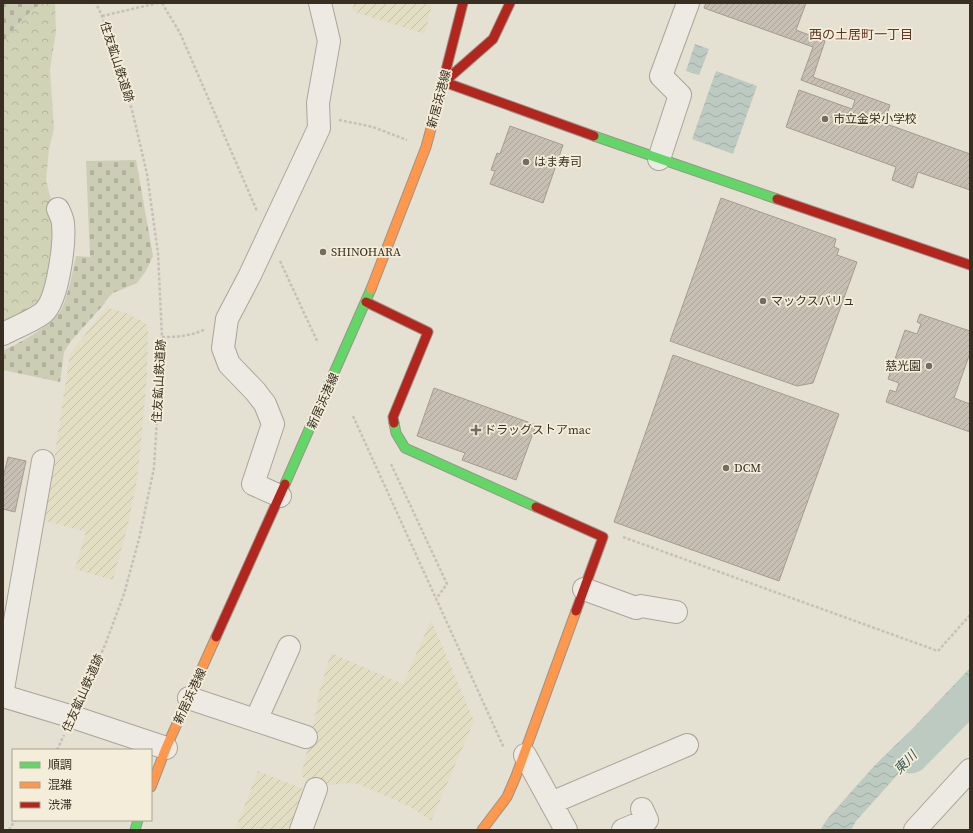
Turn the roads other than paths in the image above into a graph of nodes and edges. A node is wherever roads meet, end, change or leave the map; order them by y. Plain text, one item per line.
1 (320, 3) edge
2 (463, 3) edge
3 (510, 3) edge
4 (688, 3) edge
5 (444, 82) junction
6 (659, 159) junction
7 (58, 210) dead end
8 (970, 265) edge
9 (366, 302) junction
10 (3, 334) edge
11 (43, 461) dead end
12 (280, 496) junction
13 (584, 589) junction
14 (676, 612) dead end
15 (289, 647) dead end
16 (3, 688) edge
17 (3, 696) edge
18 (189, 698) junction
19 (3, 709) edge
20 (3, 716) edge
21 (256, 720) junction
22 (306, 737) dead end
23 (687, 744) dead end
24 (166, 748) junction
25 (524, 755) junction
26 (970, 770) edge
27 (152, 784) edge
28 (316, 789) dead end
29 (551, 803) junction
30 (647, 820) edge
31 (301, 830) edge
32 (482, 830) edge
33 (566, 830) edge
34 (623, 830) edge
35 (915, 830) edge

1 - 12 street
2 - 5 street, 新居浜港線
3 - 5 street
4 - 6 street
5 - 6 street
5 - 9 street, 新居浜港線
6 - 8 street
7 - 10 street
9 - 12 street, 新居浜港線
9 - 13 street
11 - 16 street
12 - 18 street, 新居浜港線
13 - 14 street
13 - 25 street
15 - 21 street
17 - 24 street
18 - 21 street
18 - 24 street, 新居浜港線
19 - 20 street
21 - 22 street
23 - 29 street
24 - 27 street, 新居浜港線
25 - 29 street
25 - 32 street
26 - 35 street
28 - 31 street
29 - 33 street
30 - 34 street

